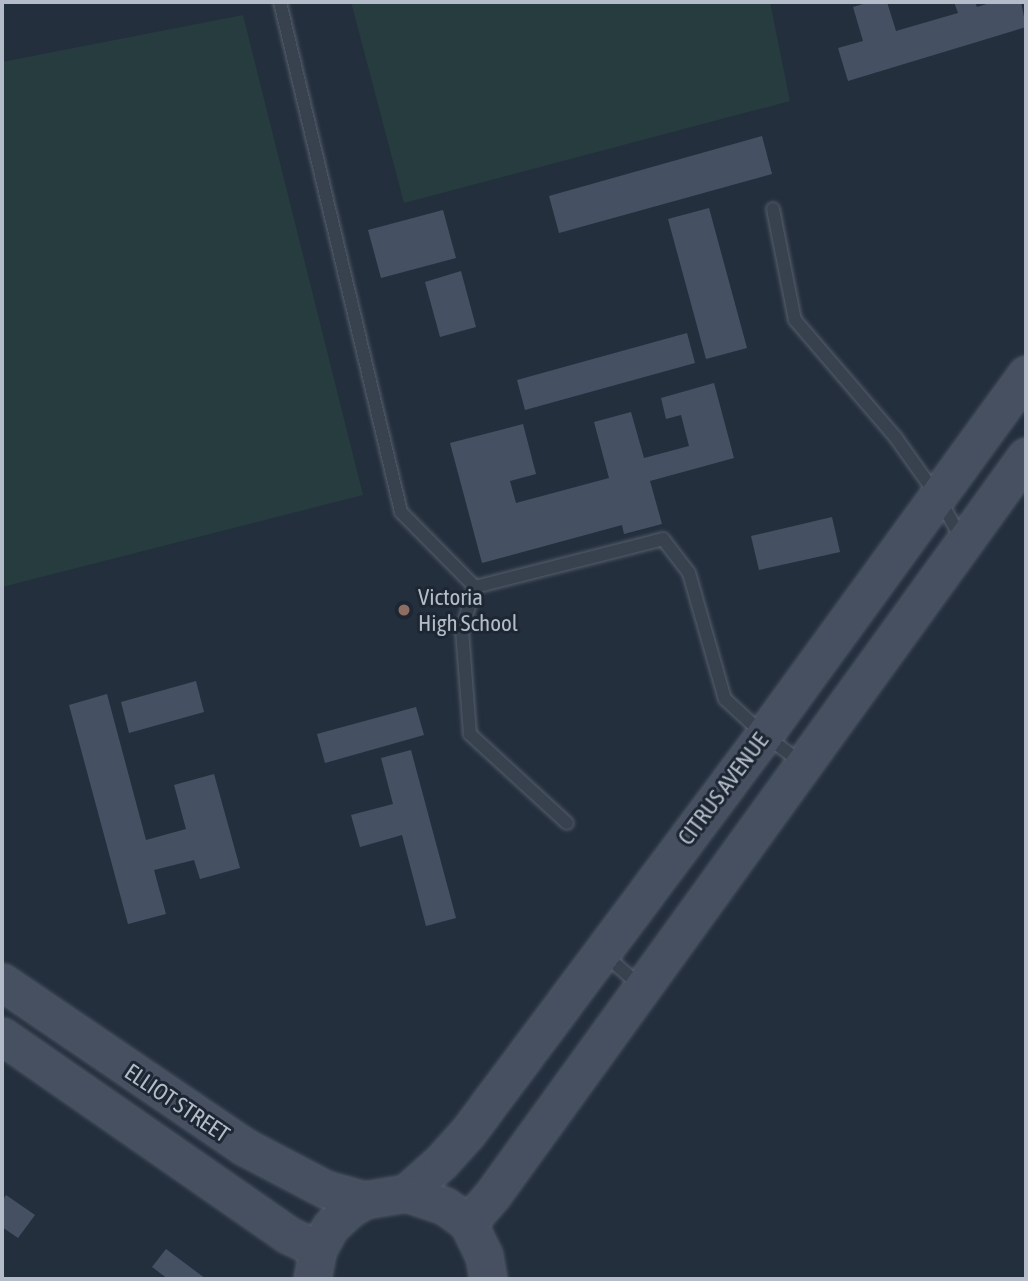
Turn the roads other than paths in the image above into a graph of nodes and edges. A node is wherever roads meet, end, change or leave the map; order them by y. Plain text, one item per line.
1 (280, 2) edge
2 (773, 209) dead end
3 (1026, 374) edge
4 (1026, 456) edge
5 (938, 497) junction
6 (964, 542) junction
7 (475, 587) junction
8 (764, 735) junction
9 (804, 764) junction
10 (567, 823) dead end
11 (602, 952) junction
12 (2, 982) edge
13 (642, 988) junction
14 (2, 1036) edge
15 (406, 1193) junction
16 (364, 1200) junction
17 (468, 1223) junction
18 (315, 1264) edge
19 (488, 1279) edge

1 - 7 lane
2 - 5 lane
3 - 5 street, CITRUS AVENUE
4 - 6 street
5 - 6 lane
5 - 8 street, CITRUS AVENUE
6 - 9 street
7 - 8 lane
7 - 10 lane
8 - 9 lane
8 - 11 street, CITRUS AVENUE
9 - 13 street
11 - 13 lane
11 - 15 street, CITRUS AVENUE
12 - 16 street, ELLIOT STREET
13 - 17 street
14 - 18 street, ELLIOT STREET
15 - 16 street
15 - 17 street
16 - 18 street
17 - 19 street

